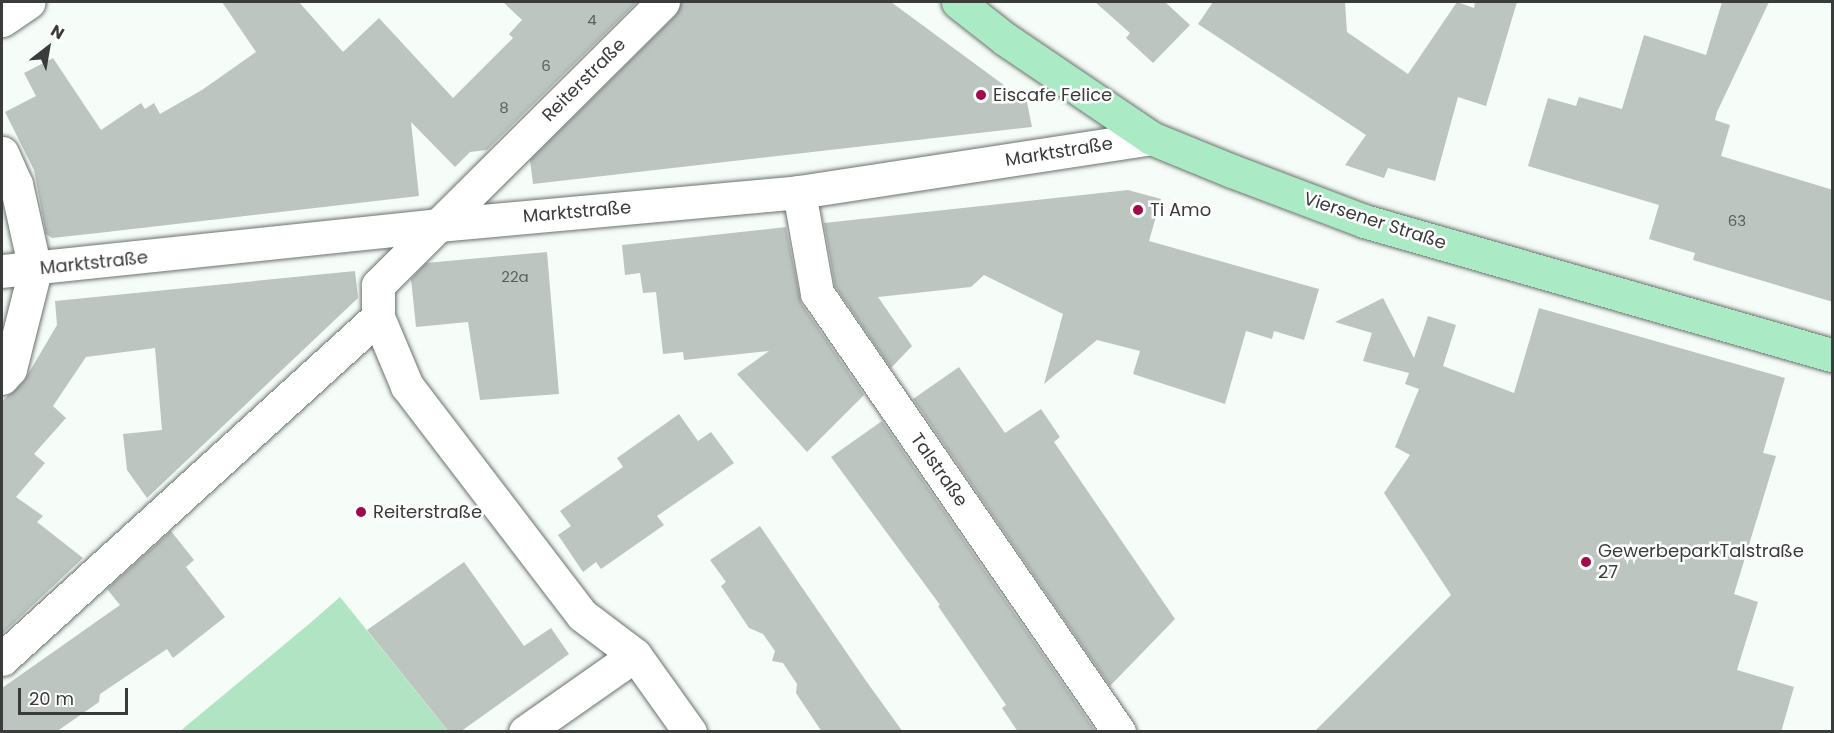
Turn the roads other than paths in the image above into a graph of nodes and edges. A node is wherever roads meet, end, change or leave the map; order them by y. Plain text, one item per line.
1 (29, 2) edge
2 (663, 2) edge
3 (958, 2) edge
4 (2, 20) edge
5 (1151, 138) junction
6 (2, 153) edge
7 (799, 192) junction
8 (438, 225) junction
9 (35, 270) junction
10 (2, 271) edge
11 (378, 317) junction
12 (1833, 355) edge
13 (2, 378) edge
14 (635, 655) junction
15 (2, 659) edge
16 (525, 732) edge
17 (690, 732) edge
18 (1119, 732) edge

1 - 4 street
2 - 8 street, Reiterstraße
3 - 5 main road, Viersener Straße
5 - 7 street, Marktstraße
5 - 12 main road, Viersener Straße
6 - 9 street
7 - 8 street, Marktstraße
7 - 18 street, Talstraße
8 - 9 street, Marktstraße
8 - 11 street, Reiterstraße
9 - 10 street, Marktstraße
9 - 13 street
11 - 14 street
11 - 15 street
14 - 16 street
14 - 17 street

